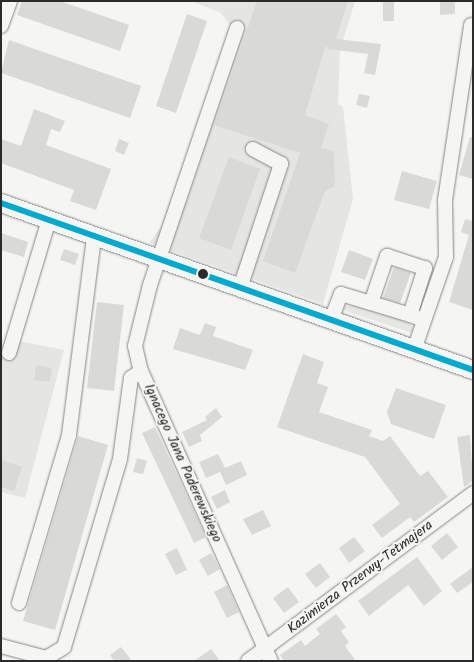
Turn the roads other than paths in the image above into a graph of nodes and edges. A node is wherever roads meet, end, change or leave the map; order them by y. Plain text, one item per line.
1 (10, 1) edge
2 (471, 24) dead end
3 (1, 26) edge
4 (237, 28) dead end
5 (254, 148) dead end
6 (1, 203) edge
7 (49, 220) junction
8 (94, 237) junction
9 (159, 260) junction
10 (240, 288) junction
11 (372, 303) junction
12 (410, 315) junction
13 (331, 320) junction
14 (424, 320) junction
15 (414, 350) junction
16 (9, 353) dead end
17 (473, 370) edge
18 (141, 371) junction
19 (473, 493) edge
20 (19, 603) dead end
21 (1, 646) edge
22 (266, 647) junction
23 (248, 661) edge
24 (271, 661) edge

1 - 3 street
2 - 14 street
4 - 9 street, Ignacego Jana Paderewskiego
5 - 10 street
6 - 7 main road
7 - 8 main road
7 - 16 street
8 - 9 main road
8 - 20 street
9 - 10 main road
9 - 18 street, Ignacego Jana Paderewskiego
10 - 13 main road
11 - 12 street
11 - 12 street
11 - 13 street
12 - 14 street
13 - 15 main road
14 - 15 street
15 - 17 main road
18 - 21 street
18 - 22 street, Ignacego Jana Paderewskiego
19 - 22 street, Kazimierza Przerwy-Tetmajera
22 - 23 street, Kazimierza Przerwy-Tetmajera
22 - 24 street, Ignacego Jana Paderewskiego

